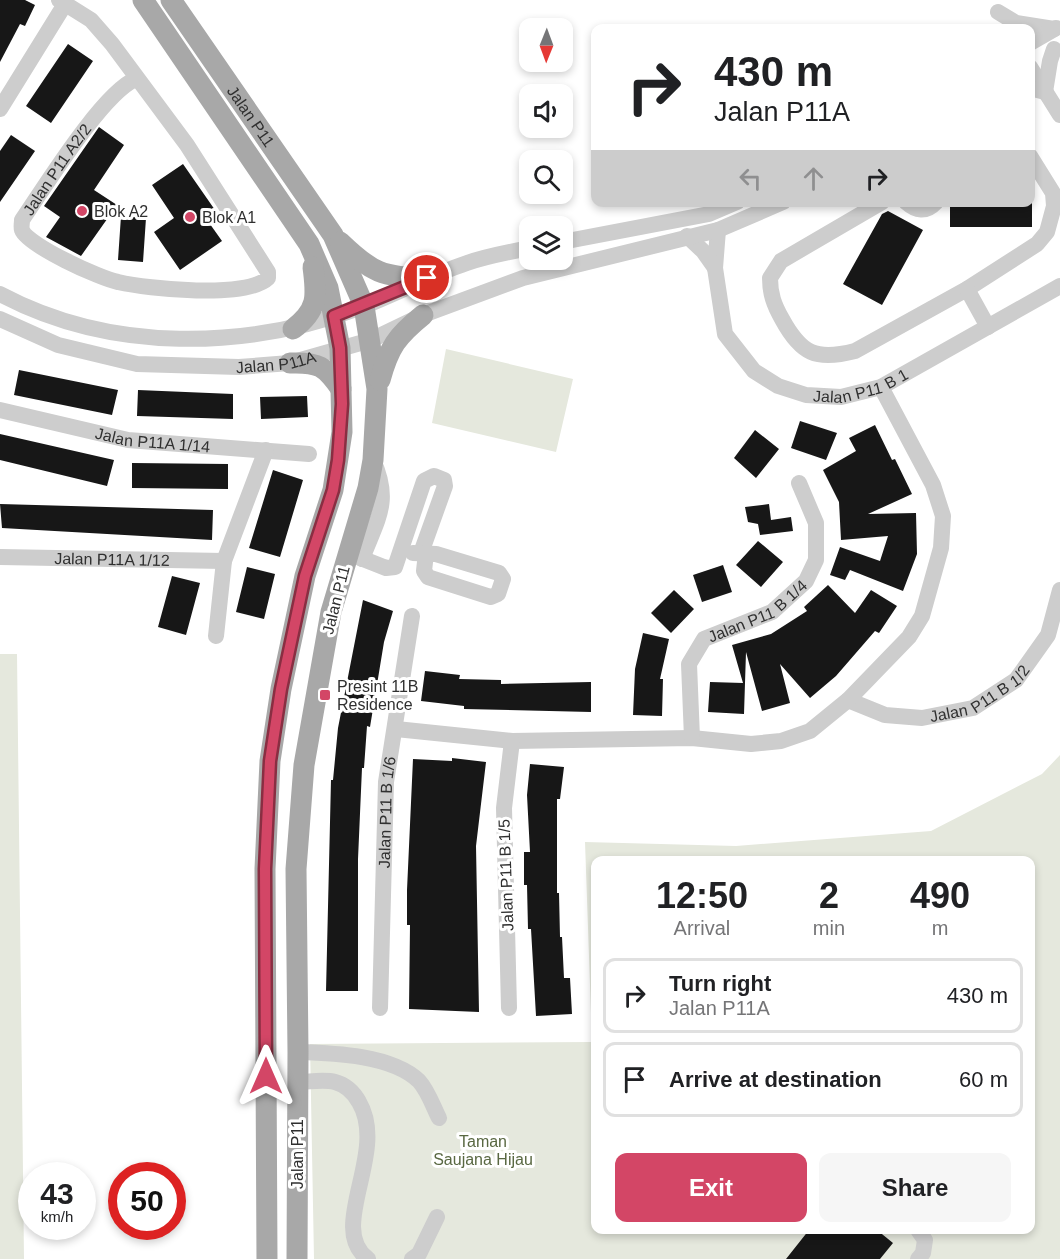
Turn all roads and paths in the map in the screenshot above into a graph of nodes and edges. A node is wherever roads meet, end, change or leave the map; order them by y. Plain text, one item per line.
1 (143, 0) edge
2 (171, 0) edge
3 (62, 2) edge
4 (996, 13) edge
5 (1026, 24) edge
6 (1035, 25) edge
7 (1057, 27) edge
8 (1035, 40) edge
9 (1057, 47) edge
10 (1035, 62) edge
11 (136, 79) junction
12 (1038, 90) edge
13 (3, 98) edge
14 (1060, 116) edge
15 (1035, 164) edge
16 (725, 207) edge
17 (771, 207) edge
18 (873, 207) edge
19 (914, 207) edge
20 (930, 207) edge
21 (718, 230) junction
22 (333, 235) junction
23 (687, 236) junction
24 (573, 240) edge
25 (309, 244) junction
26 (519, 251) edge
27 (715, 268) junction
28 (427, 278) junction
29 (1060, 286) edge
30 (967, 289) junction
31 (0, 294) edge
32 (364, 306) junction
33 (423, 315) junction
34 (334, 316) junction
35 (0, 319) edge
36 (988, 327) junction
37 (293, 329) junction
38 (371, 340) junction
39 (340, 348) junction
40 (290, 363) junction
41 (880, 387) junction
42 (341, 389) junction
43 (377, 389) junction
44 (0, 410) edge
45 (266, 450) junction
46 (309, 454) dead end
47 (799, 483) dead end
48 (405, 540) junction
49 (424, 553) junction
50 (355, 556) junction
51 (0, 557) edge
52 (399, 558) junction
53 (224, 561) junction
54 (1060, 590) edge
55 (412, 616) dead end
56 (216, 636) dead end
57 (848, 700) junction
58 (396, 729) junction
59 (692, 738) junction
60 (512, 741) junction
61 (380, 1008) dead end
62 (509, 1008) dead end
63 (298, 1052) junction
64 (298, 1082) junction
65 (439, 1118) dead end
66 (437, 1217) dead end
67 (921, 1234) edge
68 (267, 1259) edge
69 (297, 1259) edge
70 (368, 1259) edge
71 (412, 1259) edge
72 (918, 1259) edge

1 - 25 main road, Jalan P11
2 - 22 main road, Jalan P11
3 - 11 street
3 - 13 street
4 - 5 street
6 - 7 street
7 - 8 street
9 - 10 street
9 - 12 street
11 - 11 street, Jalan P11 A2/2
12 - 14 street
15 - 30 street
16 - 24 street
17 - 21 street, Jalan P11A
18 - 30 street
19 - 20 street
21 - 23 street, Jalan P11A
21 - 27 street, Jalan P11 B 1
22 - 28 main road
22 - 32 main road, Jalan P11
23 - 27 street, Jalan P11 B 1
23 - 33 street, Jalan P11A
25 - 34 main road, Jalan P11
25 - 37 main road
26 - 28 street, Jalan P11A
27 - 41 street, Jalan P11 B 1
28 - 32 street, Jalan P11A
29 - 36 street, Jalan P11 B 1
30 - 36 street
31 - 37 street, Jalan P11A
32 - 34 street, Jalan P11A
32 - 38 main road, Jalan P11
33 - 38 street, Jalan P11A
33 - 43 main road
34 - 37 street, Jalan P11A
34 - 39 main road, Jalan P11
35 - 40 street, Jalan P11A
36 - 41 street, Jalan P11 B 1
38 - 39 street, Jalan P11A
38 - 43 main road, Jalan P11
39 - 40 street, Jalan P11A
39 - 42 main road, Jalan P11
40 - 42 main road
41 - 57 street
42 - 68 main road, Jalan P11
43 - 50 main road, Jalan P11
44 - 45 street, Jalan P11A 1/14
45 - 46 street, Jalan P11A 1/14
45 - 53 street
47 - 59 street, Jalan P11 B 1/4
48 - 49 street
48 - 49 street
48 - 52 street
49 - 52 street
50 - 52 street
50 - 63 main road, Jalan P11
51 - 53 street, Jalan P11A 1/12
53 - 56 street
54 - 57 street, Jalan P11 B 1/2
55 - 58 street, Jalan P11 B 1/6
57 - 59 street
58 - 60 street
58 - 61 street, Jalan P11 B 1/6
59 - 60 street
60 - 62 street, Jalan P11 B 1/5
63 - 64 main road, Jalan P11
63 - 65 street
64 - 69 main road, Jalan P11
64 - 70 street
66 - 71 street
67 - 72 street

